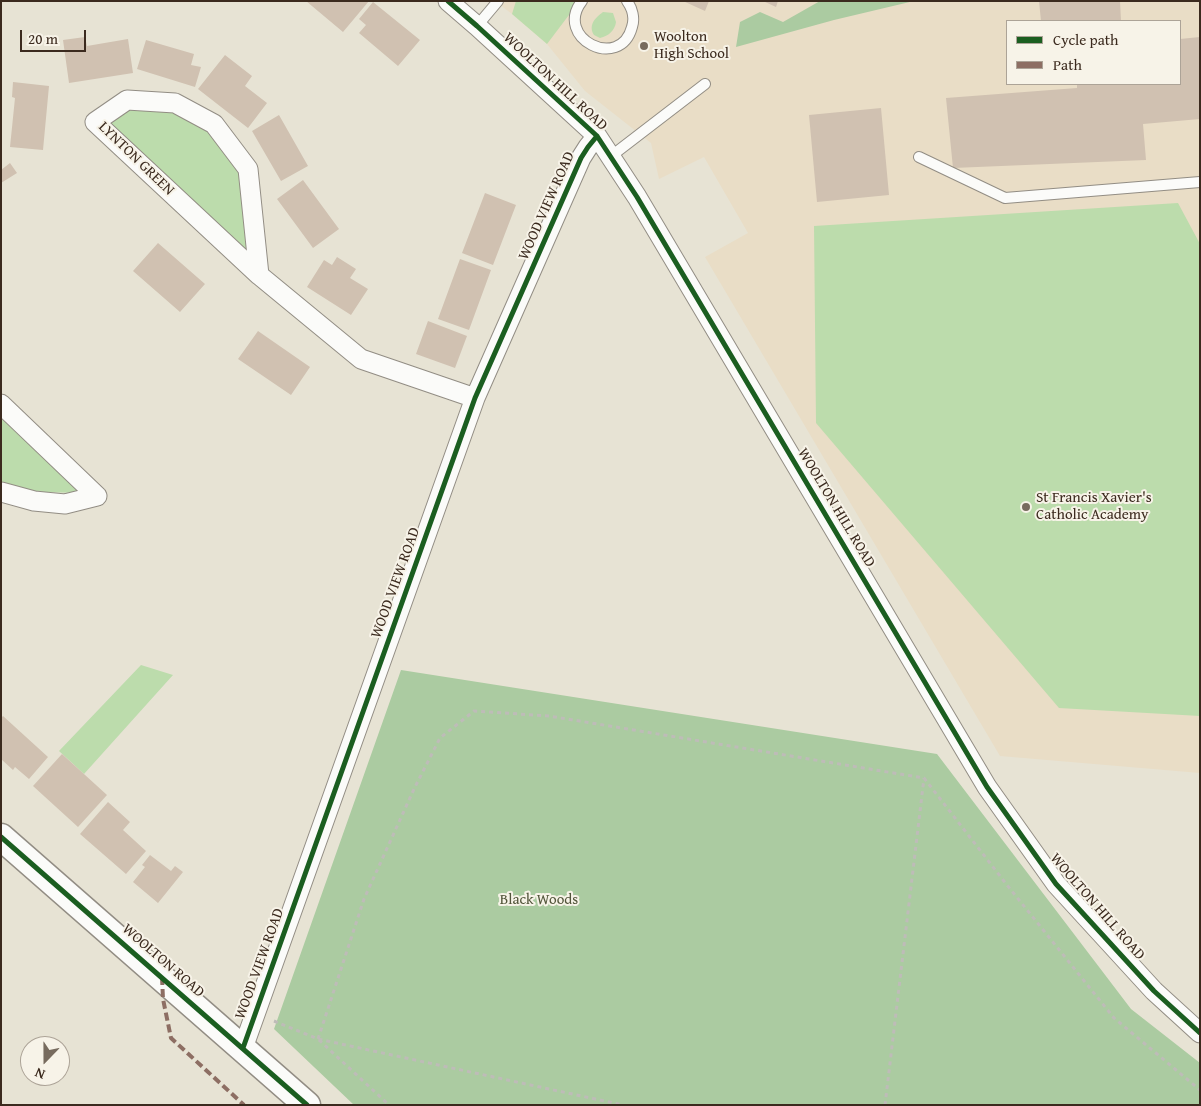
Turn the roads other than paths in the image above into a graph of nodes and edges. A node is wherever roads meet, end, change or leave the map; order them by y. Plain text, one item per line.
1 (448, 1) edge
2 (498, 1) edge
3 (582, 1) edge
4 (627, 1) edge
5 (478, 26) junction
6 (705, 84) dead end
7 (597, 136) junction
8 (610, 157) junction
9 (919, 157) dead end
10 (1200, 182) edge
11 (259, 275) junction
12 (475, 398) junction
13 (1, 404) edge
14 (1, 492) edge
15 (1, 837) edge
16 (1200, 1033) edge
17 (243, 1048) junction
18 (307, 1105) edge

1 - 5 street, WOOLTON HILL ROAD
2 - 5 lane
3 - 4 lane
5 - 7 street, WOOLTON HILL ROAD
6 - 8 lane
7 - 8 street, WOOLTON HILL ROAD
7 - 12 street, WOOD VIEW ROAD
8 - 16 street, WOOLTON HILL ROAD
9 - 10 lane
11 - 11 street, LYNTON GREEN
11 - 12 street, LYNTON GREEN
12 - 17 street, WOOD VIEW ROAD
13 - 14 street
15 - 17 street, WOOLTON ROAD
17 - 18 street, WOOLTON ROAD

